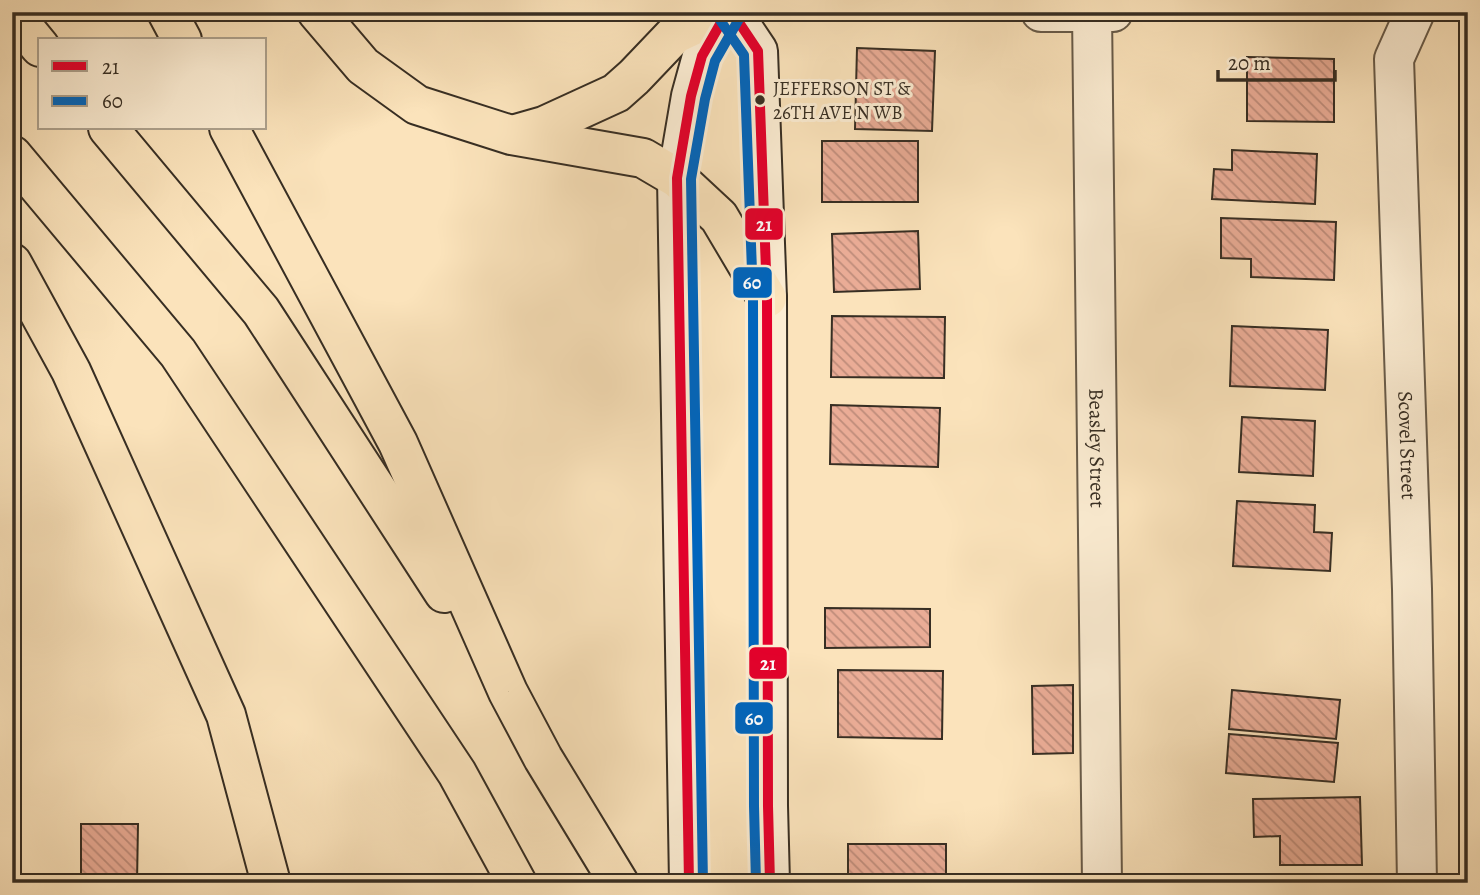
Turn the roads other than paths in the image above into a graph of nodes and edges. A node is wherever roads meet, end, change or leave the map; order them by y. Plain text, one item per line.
1 (167, 12) edge
2 (317, 12) edge
3 (721, 12) edge
4 (730, 12) edge
5 (1041, 12) edge
6 (1113, 12) edge
7 (1415, 12) edge
8 (12, 13) edge
9 (1092, 13) edge
10 (181, 38) edge
11 (38, 45) edge
12 (110, 130) edge
13 (230, 130) edge
14 (511, 135) junction
15 (12, 155) edge
16 (677, 178) junction
17 (12, 263) edge
18 (767, 298) junction
19 (508, 692) junction
20 (271, 883) edge
21 (517, 883) edge
22 (619, 883) edge
23 (689, 883) edge
24 (770, 883) edge
25 (1102, 883) edge
26 (1417, 883) edge

1 - 10 highway
2 - 14 highway
3 - 14 highway
4 - 16 street
4 - 18 street
5 - 9 street
6 - 9 street
7 - 26 street, Scovel Street
8 - 11 highway
9 - 25 street, Beasley Street
12 - 19 highway
13 - 19 highway
14 - 16 highway
15 - 21 highway
16 - 18 highway
16 - 23 street
17 - 20 highway
18 - 24 street
19 - 22 highway

